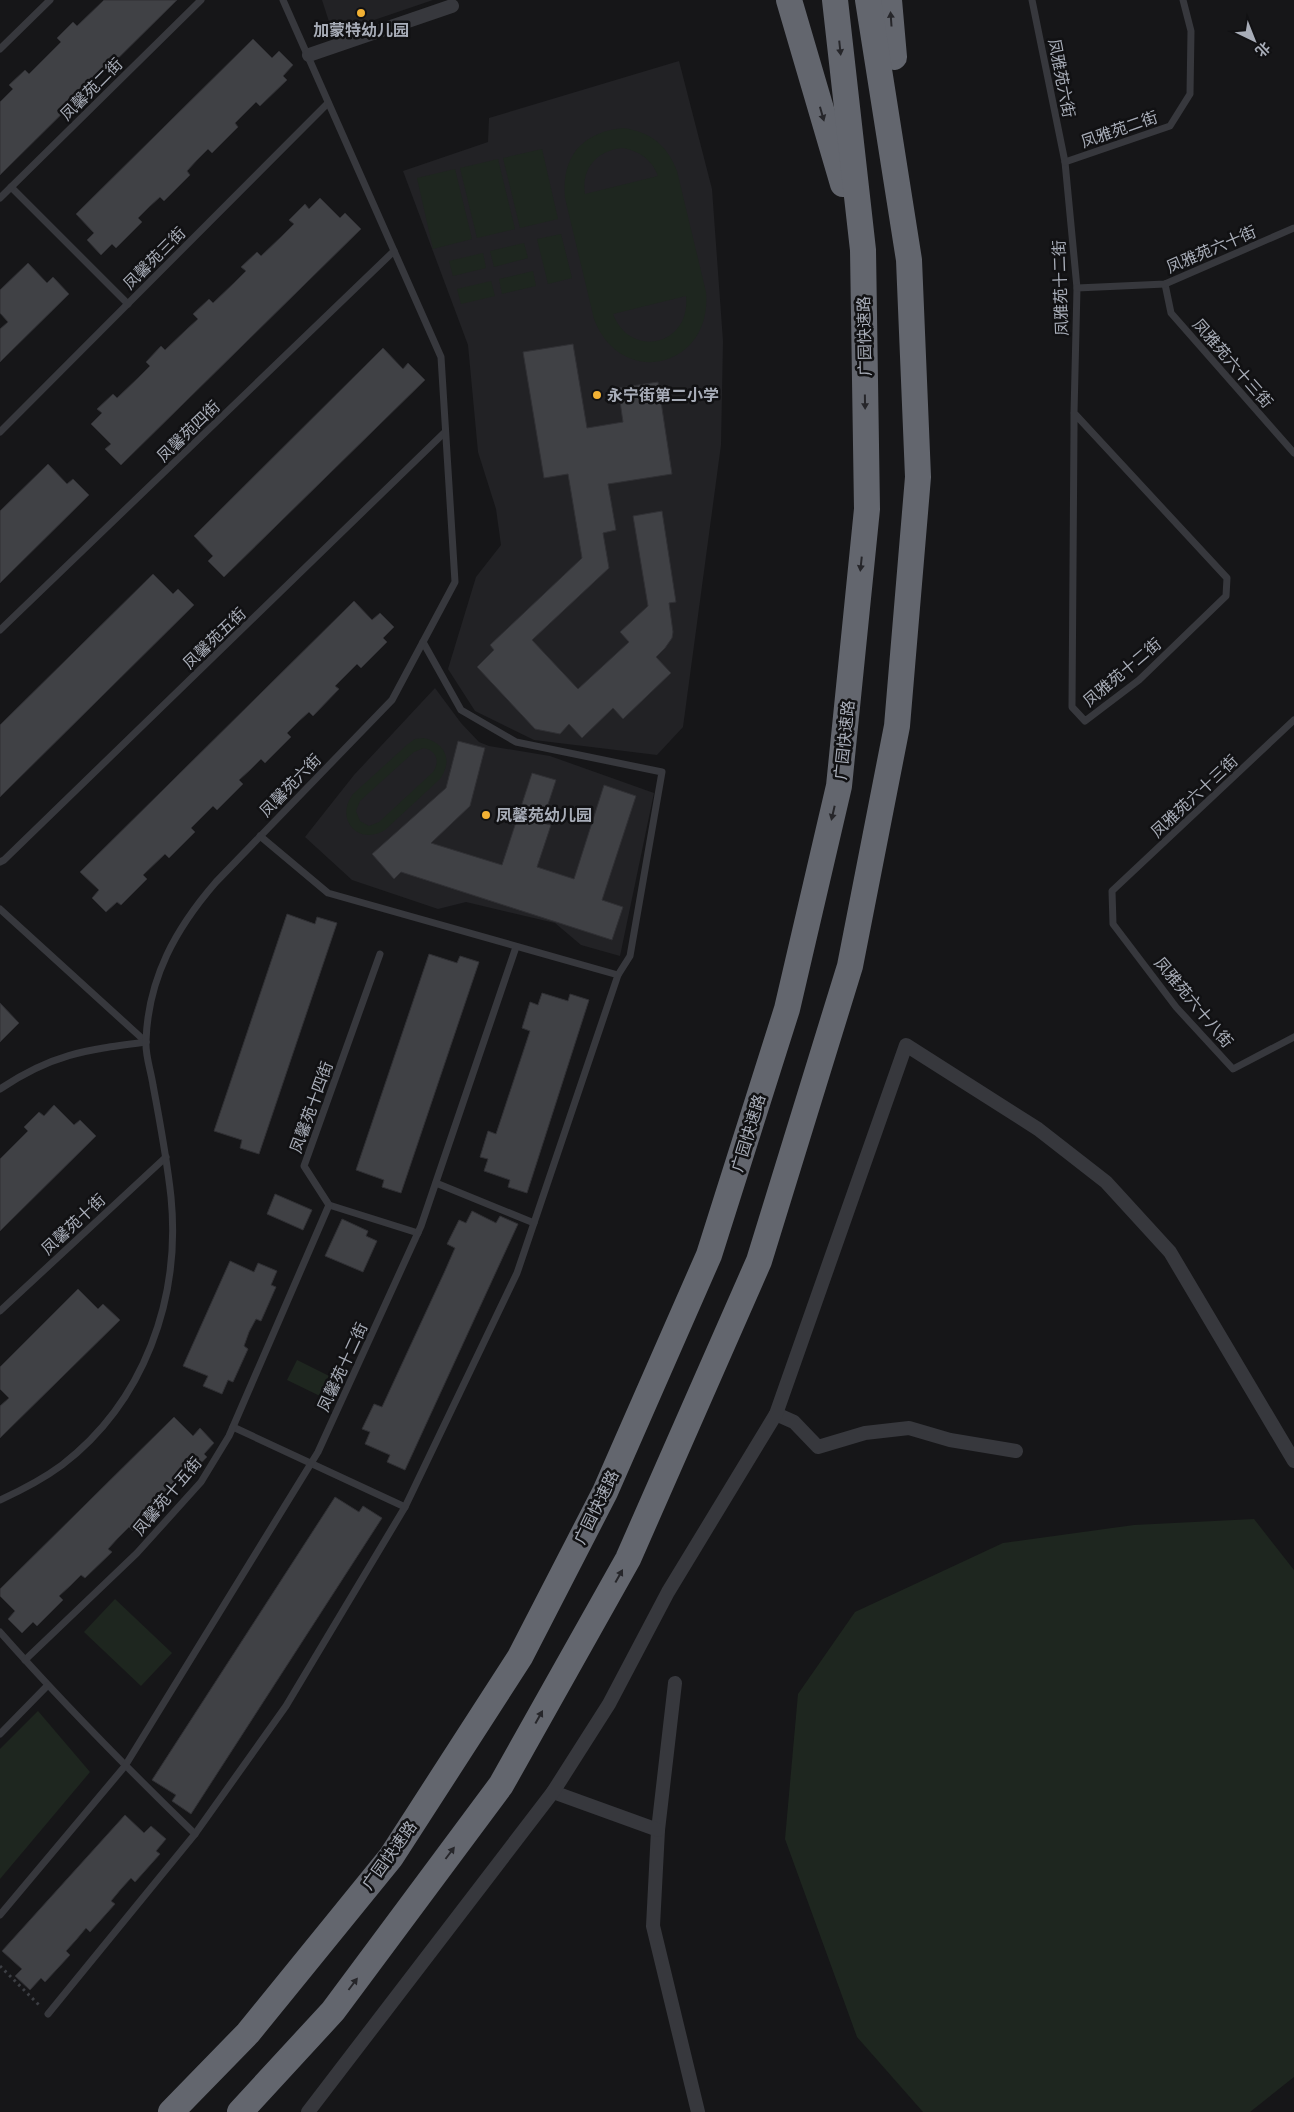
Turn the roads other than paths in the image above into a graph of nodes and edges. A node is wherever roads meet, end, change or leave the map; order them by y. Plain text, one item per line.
1 (50, 0) edge
2 (201, 0) edge
3 (283, 0) edge
4 (789, 0) edge
5 (835, 0) edge
6 (868, 0) edge
7 (889, 0) edge
8 (1032, 0) edge
9 (1184, 0) edge
10 (452, 6) dead end
11 (0, 49) edge
12 (309, 55) junction
13 (328, 103) junction
14 (1065, 162) junction
15 (11, 188) junction
16 (0, 198) edge
17 (1294, 228) edge
18 (863, 250) junction
19 (394, 251) junction
20 (909, 260) junction
21 (1165, 284) junction
22 (1077, 288) junction
23 (128, 304) junction
24 (1074, 413) junction
25 (0, 432) edge
26 (445, 432) junction
27 (1294, 453) edge
28 (0, 630) edge
29 (423, 642) junction
30 (1294, 720) edge
31 (260, 836) junction
32 (0, 862) edge
33 (1112, 891) joint
34 (0, 909) edge
35 (516, 947) junction
36 (380, 954) dead end
37 (618, 975) junction
38 (1294, 1037) edge
39 (146, 1042) junction
40 (0, 1089) edge
41 (166, 1157) junction
42 (436, 1183) junction
43 (329, 1205) junction
44 (534, 1223) junction
45 (418, 1234) junction
46 (0, 1310) edge
47 (776, 1414) junction
48 (233, 1427) junction
49 (1016, 1451) dead end
50 (1294, 1461) edge
51 (311, 1463) junction
52 (0, 1500) edge
53 (405, 1507) junction
54 (0, 1632) edge
55 (25, 1660) junction
56 (675, 1683) dead end
57 (48, 1686) junction
58 (0, 1734) edge
59 (125, 1766) junction
60 (553, 1792) junction
61 (658, 1830) junction
62 (195, 1834) junction
63 (0, 1915) edge
64 (333, 2011) junction
65 (48, 2014) road end
66 (171, 2112) edge
67 (240, 2112) edge
68 (244, 2112) edge
69 (308, 2112) edge
70 (698, 2112) edge

1 - 11 lane
2 - 15 lane, 凤馨苑二街
3 - 12 lane, 凤馨苑六街
4 -> 18 highway
5 -> 18 highway, 广园快速路
6 - 20 highway
20 -> 7 highway
8 - 14 lane, 凤雅苑六街
9 - 14 lane, 凤雅苑二街
10 - 12 street
12 - 13 lane, 凤馨苑六街
13 - 19 lane, 凤馨苑六街
13 - 23 lane, 凤馨苑三街
14 - 22 lane, 凤雅苑十二街
15 - 16 lane, 凤馨苑二街
15 - 23 lane
17 - 21 lane, 凤雅苑六十街
18 -> 66 highway, 广园快速路
19 - 26 lane, 凤馨苑六街
19 - 28 lane, 凤馨苑四街
64 -> 20 highway
21 - 22 lane, 凤雅苑六十街
21 - 27 lane, 凤雅苑六十三街
22 - 24 lane, 凤雅苑十二街
23 - 25 lane, 凤馨苑三街
24 - 24 lane, 凤雅苑十二街
26 - 29 lane, 凤馨苑六街
26 - 32 lane, 凤馨苑五街
29 - 31 lane, 凤馨苑六街
29 - 37 lane
30 - 33 lane, 凤雅苑六十三街
31 - 35 lane
31 - 39 lane, 凤馨苑六街
33 - 38 lane, 凤雅苑六十八街
34 - 39 lane
35 - 37 lane
35 - 42 lane, 凤馨苑十二街
36 - 43 lane, 凤馨苑十四街
37 - 44 lane
39 - 40 lane
39 - 41 lane, 凤馨苑六街
41 - 46 lane, 凤馨苑十街
41 - 52 lane, 凤馨苑六街
42 - 44 lane
42 - 45 lane, 凤馨苑十二街
43 - 45 lane
43 - 48 lane, 凤馨苑十五街
44 - 53 lane
45 - 51 lane, 凤馨苑十二街
47 - 49 street
47 - 50 street
47 - 60 street
48 - 51 lane
48 - 55 lane, 凤馨苑十五街
51 - 53 lane
51 - 59 lane, 凤馨苑十二街
53 - 62 lane
54 - 55 lane
55 - 57 lane
56 - 61 street
57 - 58 lane
57 - 59 lane
59 - 62 lane
59 - 63 lane, 凤馨苑十二街
60 - 61 street
60 - 69 street
61 - 70 street
62 - 65 lane
64 - 67 highway
64 - 68 highway

